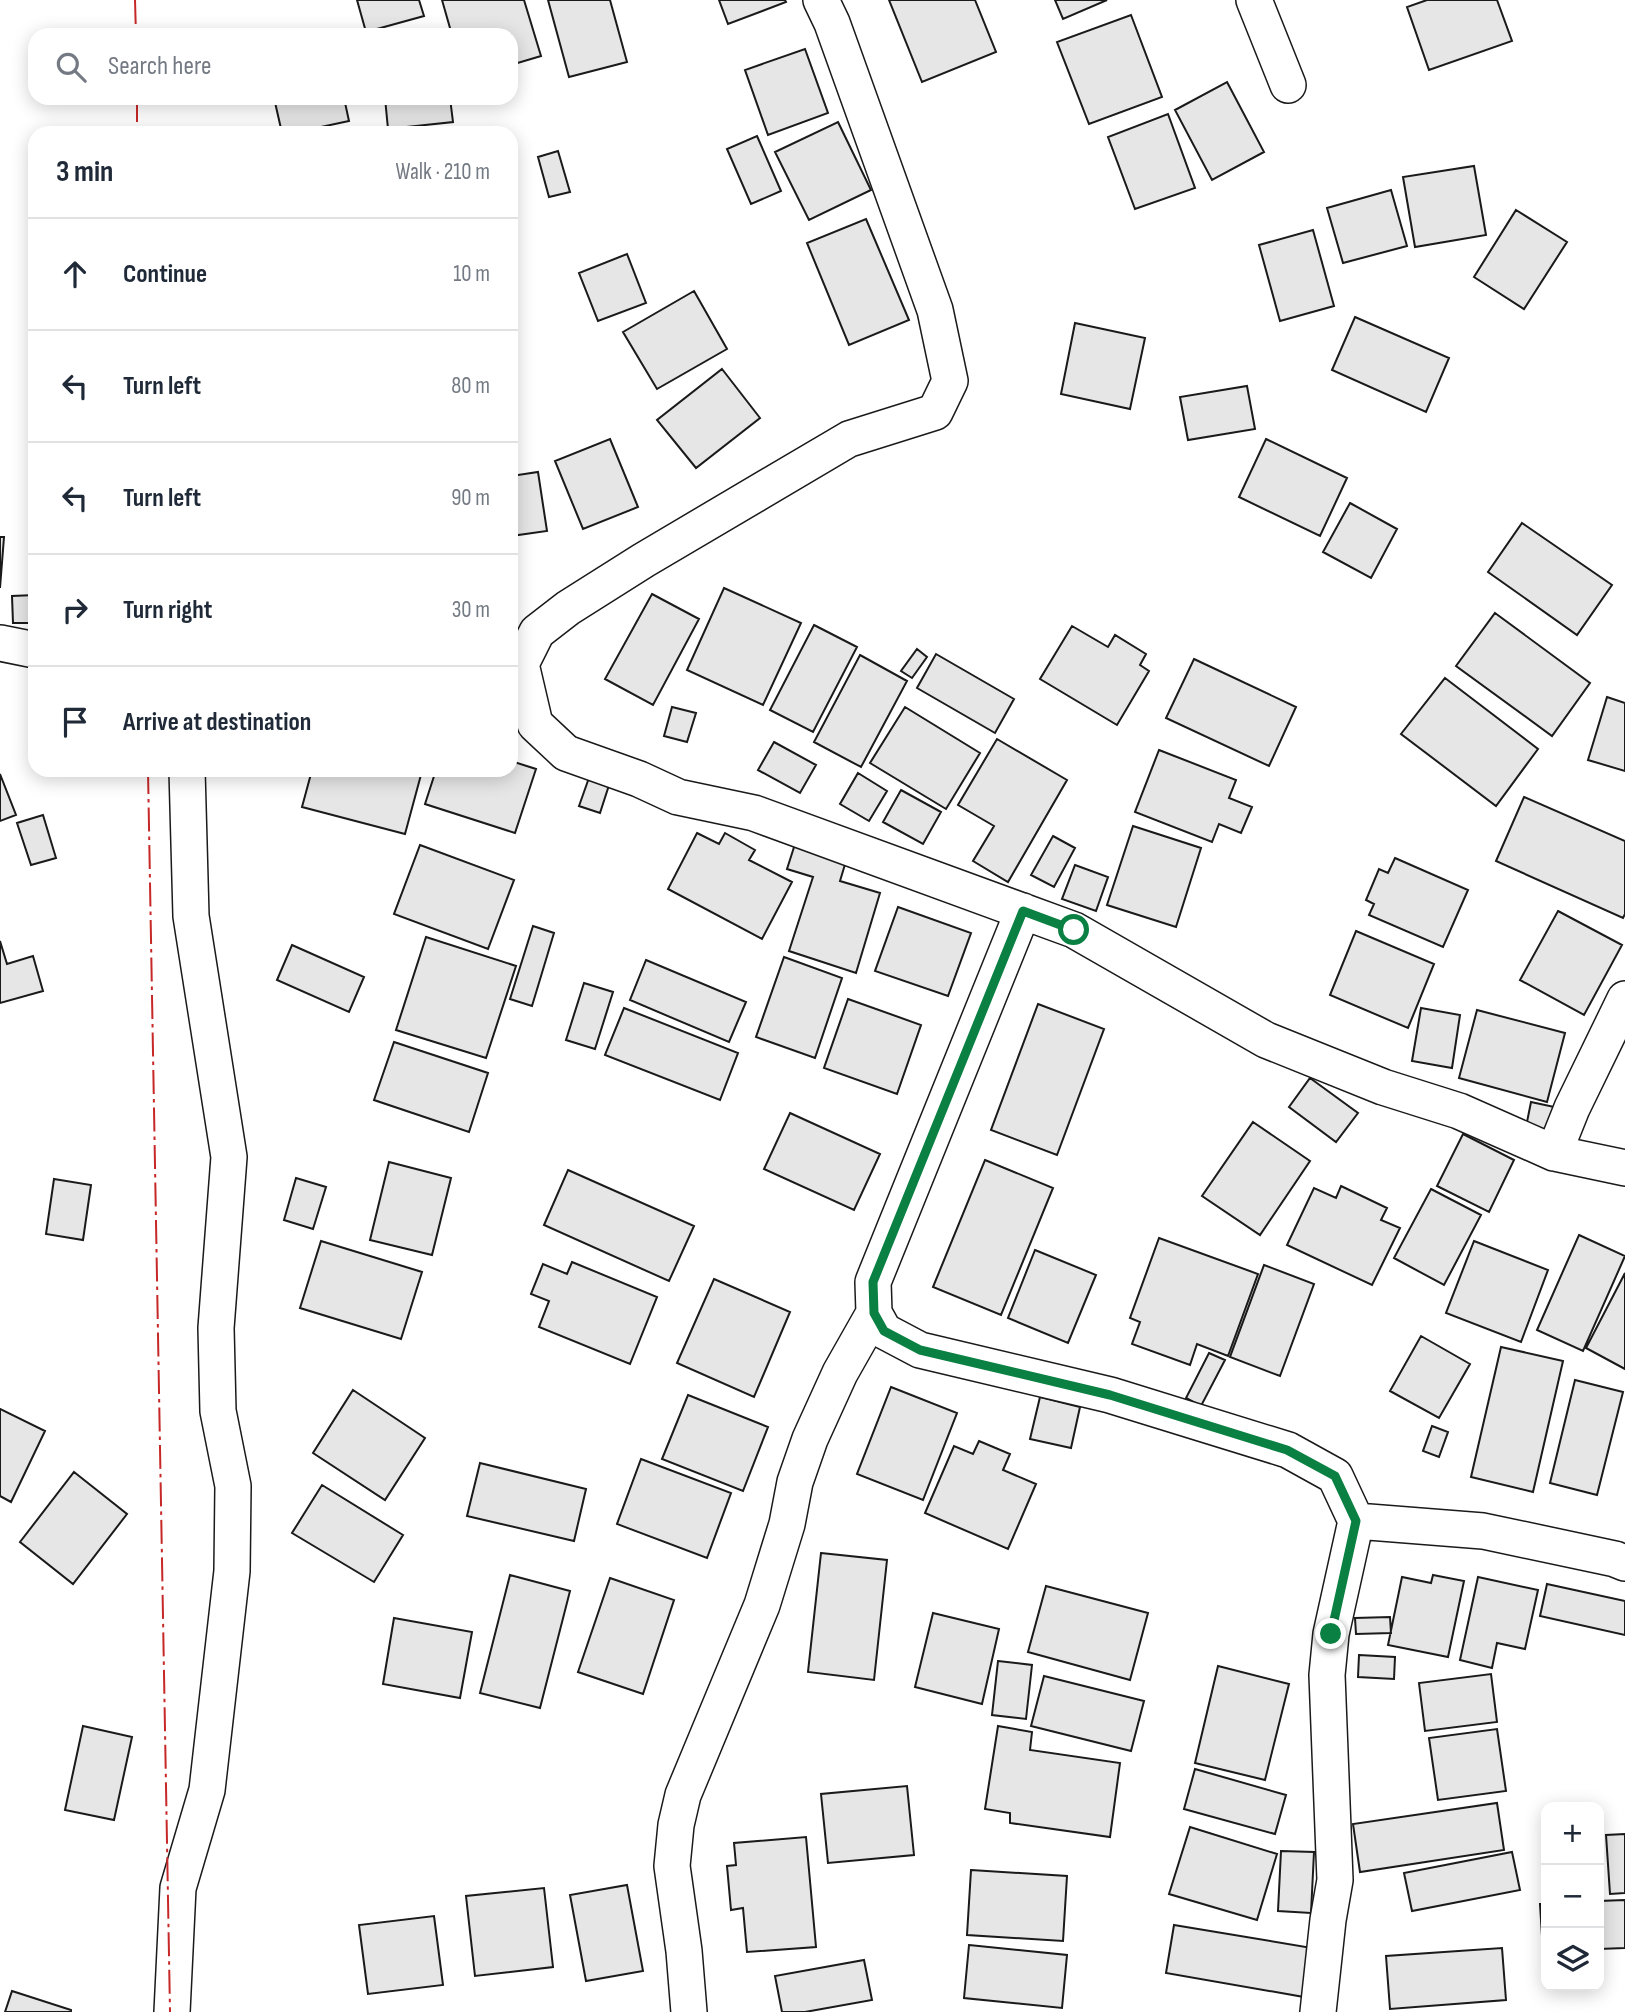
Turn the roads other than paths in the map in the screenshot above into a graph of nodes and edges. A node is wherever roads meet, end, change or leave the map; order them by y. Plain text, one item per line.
1 (821, 0) edge
2 (1254, 0) edge
3 (1288, 85) dead end
4 (0, 643) edge
5 (28, 649) edge
6 (523, 722) edge
7 (187, 777) edge
8 (1023, 911) junction
9 (1625, 999) edge
10 (1554, 1153) junction
11 (1625, 1168) edge
12 (874, 1313) junction
13 (1356, 1521) junction
14 (1625, 1563) edge
15 (172, 2012) edge
16 (688, 2012) edge
17 (1318, 2012) edge

1 - 6 street
2 - 3 street
4 - 5 street
6 - 8 street
7 - 15 street
8 - 10 street
8 - 12 street
9 - 10 street
10 - 11 street
12 - 13 street
12 - 16 street
13 - 14 street
13 - 17 street

